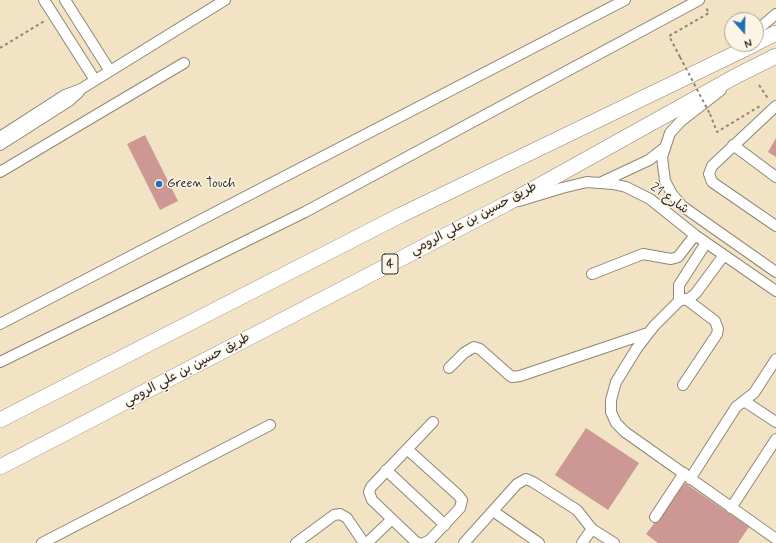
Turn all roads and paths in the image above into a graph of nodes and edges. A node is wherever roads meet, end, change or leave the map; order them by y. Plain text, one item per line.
1 (44, 0) edge
2 (65, 0) edge
3 (225, 0) edge
4 (625, 0) edge
5 (699, 0) edge
6 (607, 4) edge
7 (709, 13) dead end
8 (776, 14) edge
9 (54, 16) junction
10 (764, 24) edge
11 (776, 33) edge
12 (764, 39) edge
13 (0, 48) edge
14 (731, 52) edge
15 (776, 56) edge
16 (184, 63) dead end
17 (110, 71) junction
18 (736, 76) junction
19 (95, 80) junction
20 (759, 85) dead end
21 (81, 89) junction
22 (766, 102) dead end
23 (762, 104) dead end
24 (776, 106) edge
25 (0, 137) edge
26 (0, 145) edge
27 (733, 145) junction
28 (663, 149) junction
29 (0, 172) edge
30 (776, 177) edge
31 (600, 182) junction
32 (506, 204) junction
33 (688, 210) junction
34 (680, 223) junction
35 (776, 226) edge
36 (695, 235) junction
37 (706, 243) junction
38 (724, 255) junction
39 (776, 272) edge
40 (592, 274) dead end
41 (776, 291) edge
42 (682, 300) junction
43 (0, 324) edge
44 (648, 334) junction
45 (776, 359) edge
46 (0, 362) edge
47 (449, 368) dead end
48 (683, 385) dead end
49 (744, 401) junction
50 (0, 420) edge
51 (433, 422) dead end
52 (776, 422) edge
53 (270, 425) dead end
54 (776, 439) edge
55 (407, 449) junction
56 (0, 467) edge
57 (386, 470) junction
58 (687, 476) junction
59 (731, 508) junction
60 (493, 511) junction
61 (655, 517) dead end
62 (392, 519) junction
63 (445, 524) junction
64 (592, 529) junction
65 (776, 539) edge
66 (42, 543) edge
67 (296, 543) edge
68 (366, 543) edge
69 (419, 543) edge
70 (424, 543) edge
71 (464, 543) edge
72 (539, 543) edge
73 (582, 543) edge
74 (614, 543) edge

1 - 9 street
2 - 17 street
3 - 17 street
4 - 6 street
5 - 46 street
6 - 43 street
7 - 23 path, bridge
8 - 10 street
9 - 13 path
9 - 19 street
11 - 12 highway
14 - 50 highway
15 - 18 highway, طريق حسين بن علي الرومي / 4
16 - 29 street
17 - 19 street
18 - 28 street, شارع 21
18 - 32 highway, طريق حسين بن علي الرومي / 4
19 - 21 street
20 - 22 path
21 - 25 street
21 - 26 street
24 - 27 street
27 - 30 street
27 - 35 street
28 - 31 street
28 - 33 street, شارع 21
31 - 32 street, شارع 21
31 - 34 street, شارع 21
32 - 56 highway, طريق حسين بن علي الرومي / 4
33 - 34 street
33 - 39 street, شارع 21
34 - 36 street, شارع 21
36 - 37 street, شارع 21
36 - 40 street
37 - 38 street, شارع 21
37 - 42 street
38 - 41 street, شارع 21
38 - 42 street
42 - 44 street
42 - 48 street
44 - 47 street
44 - 58 street
45 - 49 street
49 - 52 street
49 - 58 street
51 - 55 street
53 - 66 street
54 - 59 street
55 - 57 street
55 - 63 street
57 - 62 street
57 - 63 street
58 - 59 street
58 - 61 street
59 - 65 street
60 - 64 street
60 - 71 street
60 - 72 street
62 - 68 street
62 - 69 street
63 - 70 street
64 - 73 street
64 - 74 street
67 - 68 street

